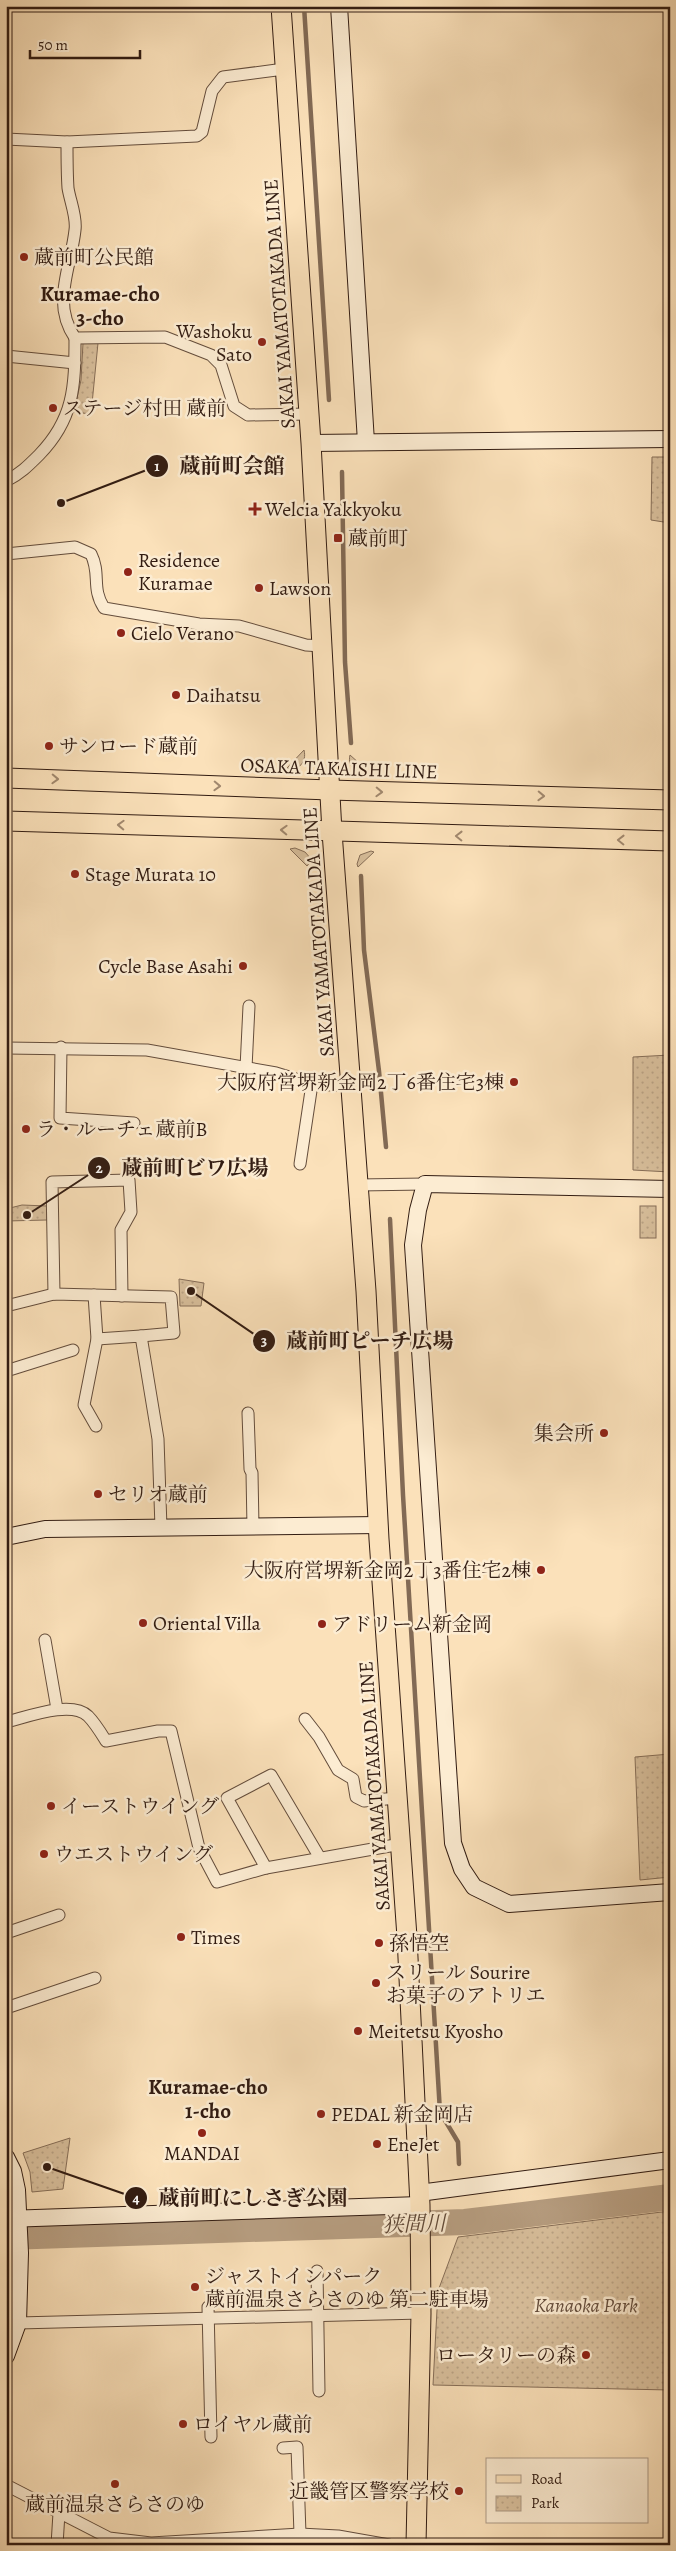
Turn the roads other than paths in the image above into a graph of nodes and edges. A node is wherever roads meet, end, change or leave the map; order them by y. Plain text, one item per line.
1 (280, 6) edge
2 (339, 6) edge
3 (284, 69) junction
4 (6, 139) edge
5 (67, 142) junction
6 (75, 338) junction
7 (6, 356) edge
8 (75, 363) junction
9 (309, 414) junction
10 (670, 439) edge
11 (366, 442) junction
12 (311, 444) junction
13 (6, 481) edge
14 (6, 554) edge
15 (322, 646) junction
16 (6, 778) edge
17 (330, 790) junction
18 (670, 800) edge
19 (6, 821) edge
20 (332, 832) junction
21 (670, 841) edge
22 (249, 1006) dead end
23 (61, 1047) junction
24 (6, 1048) edge
25 (246, 1068) junction
26 (312, 1084) junction
27 (351, 1086) junction
28 (134, 1122) dead end
29 (300, 1164) dead end
30 (425, 1184) junction
31 (358, 1185) junction
32 (670, 1189) edge
33 (54, 1294) junction
34 (94, 1295) junction
35 (122, 1296) junction
36 (6, 1306) edge
37 (141, 1336) junction
38 (97, 1339) junction
39 (72, 1350) dead end
40 (6, 1370) edge
41 (248, 1413) dead end
42 (96, 1426) dead end
43 (379, 1525) junction
44 (252, 1527) junction
45 (161, 1528) junction
46 (6, 1537) edge
47 (45, 1640) dead end
48 (57, 1709) junction
49 (305, 1719) dead end
50 (6, 1722) edge
51 (397, 1798) junction
52 (401, 1844) junction
53 (320, 1858) junction
54 (266, 1868) junction
55 (670, 1892) edge
56 (59, 1915) dead end
57 (6, 1933) edge
58 (95, 1978) dead end
59 (6, 2008) edge
60 (6, 2157) edge
61 (670, 2160) edge
62 (420, 2204) junction
63 (15, 2221) edge
64 (316, 2271) dead end
65 (13, 2284) edge
66 (208, 2312) junction
67 (421, 2313) junction
68 (318, 2314) junction
69 (12, 2321) edge
70 (6, 2356) edge
71 (320, 2391) dead end
72 (211, 2437) dead end
73 (283, 2448) dead end
74 (6, 2485) edge
75 (59, 2513) junction
76 (300, 2534) junction
77 (338, 2540) edge
78 (244, 2542) edge
79 (152, 2544) edge
80 (57, 2545) edge
81 (389, 2545) edge
82 (416, 2545) edge

1 - 3 main road, SAKAI YAMATOTAKADA LINE
2 - 11 street
3 - 5 street
3 - 9 main road, SAKAI YAMATOTAKADA LINE
4 - 5 street
5 - 6 street
6 - 8 street
6 - 9 street
7 - 8 street
8 - 13 street
9 - 12 main road, SAKAI YAMATOTAKADA LINE
10 - 11 street
11 - 12 street
12 - 15 main road, SAKAI YAMATOTAKADA LINE
14 - 15 street
15 - 17 main road, SAKAI YAMATOTAKADA LINE
16 -> 17 main road, OSAKA TAKAISHI LINE
17 -> 18 main road, OSAKA TAKAISHI LINE
17 - 20 main road, SAKAI YAMATOTAKADA LINE
20 -> 19 main road
21 -> 20 main road
20 - 27 main road, SAKAI YAMATOTAKADA LINE
22 - 25 street
23 - 24 street
23 - 25 street
23 - 28 street
25 - 26 street
26 - 27 street
26 - 29 street
27 - 31 main road, SAKAI YAMATOTAKADA LINE
30 - 31 street
30 - 32 street
30 - 55 street
31 - 43 main road, SAKAI YAMATOTAKADA LINE
33 - 34 street
33 - 35 street
33 - 36 street
34 - 35 street
34 - 38 street
35 - 37 street
37 - 38 street
37 - 45 street
38 - 42 street
39 - 40 street
41 - 44 street
43 - 44 street
43 - 51 main road, SAKAI YAMATOTAKADA LINE
44 - 45 street
45 - 46 street
47 - 48 street
48 - 50 street
48 - 54 street
49 - 51 street
51 - 52 main road, SAKAI YAMATOTAKADA LINE
52 - 53 street
52 - 62 main road, SAKAI YAMATOTAKADA LINE
53 - 54 street
53 - 54 street
56 - 57 street
58 - 59 street
60 - 63 street
61 - 62 street
62 - 63 street
62 - 67 main road, SAKAI YAMATOTAKADA LINE
63 - 65 street
64 - 68 street
65 - 69 street
66 - 68 street
66 - 69 street
66 - 72 street
67 - 68 street
67 - 82 main road, SAKAI YAMATOTAKADA LINE
68 - 71 street
69 - 70 street
73 - 76 street
74 - 75 street
75 - 79 street
75 - 80 street
76 - 77 street
76 - 78 street
77 - 81 street
78 - 79 street

